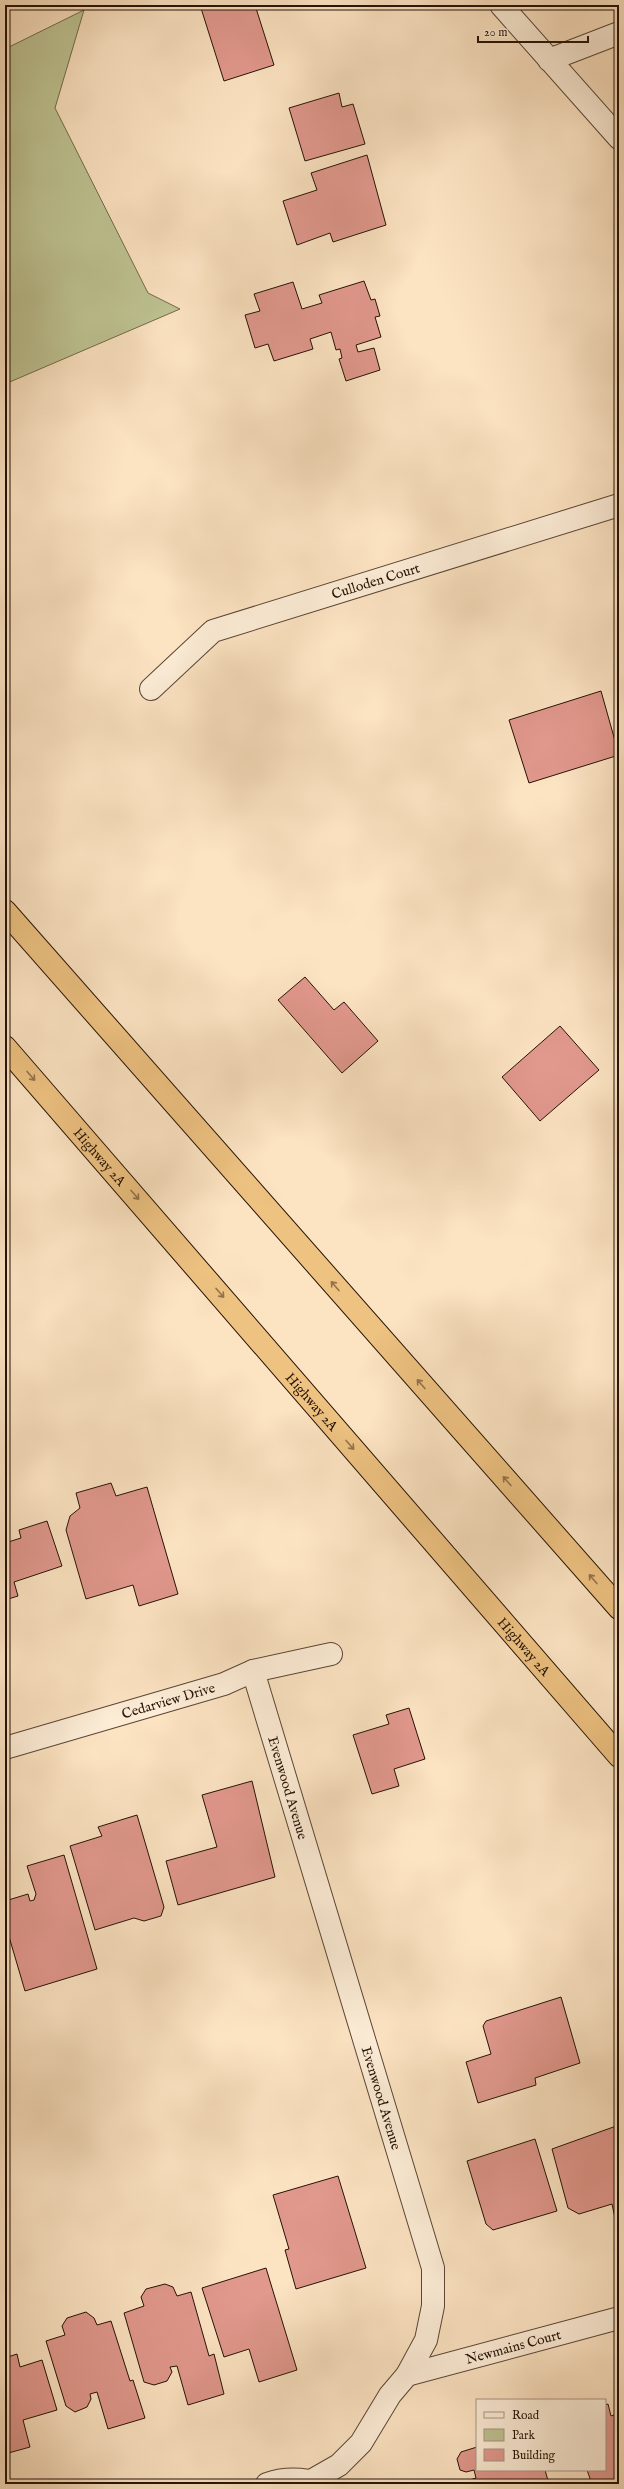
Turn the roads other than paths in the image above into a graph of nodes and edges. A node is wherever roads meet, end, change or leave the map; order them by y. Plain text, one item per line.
1 (501, 5) edge
2 (619, 33) edge
3 (549, 60) junction
4 (619, 138) edge
5 (619, 505) edge
6 (151, 689) dead end
7 (5, 911) edge
8 (5, 1047) edge
9 (619, 1608) edge
10 (331, 1654) dead end
11 (253, 1671) junction
12 (5, 1748) edge
13 (619, 1756) edge
14 (619, 2318) edge
15 (407, 2374) junction
16 (315, 2482) edge
17 (267, 2484) edge

1 - 3 street
2 - 3 street
3 - 4 street
5 - 6 street, Culloden Court
9 -> 7 highway
8 -> 13 highway, Highway 2A
10 - 11 street, Cedarview Drive
11 - 12 street, Cedarview Drive
11 - 15 street, Evenwood Avenue
14 - 15 street, Newmains Court
15 - 16 street, Evenwood Avenue
16 - 17 street

